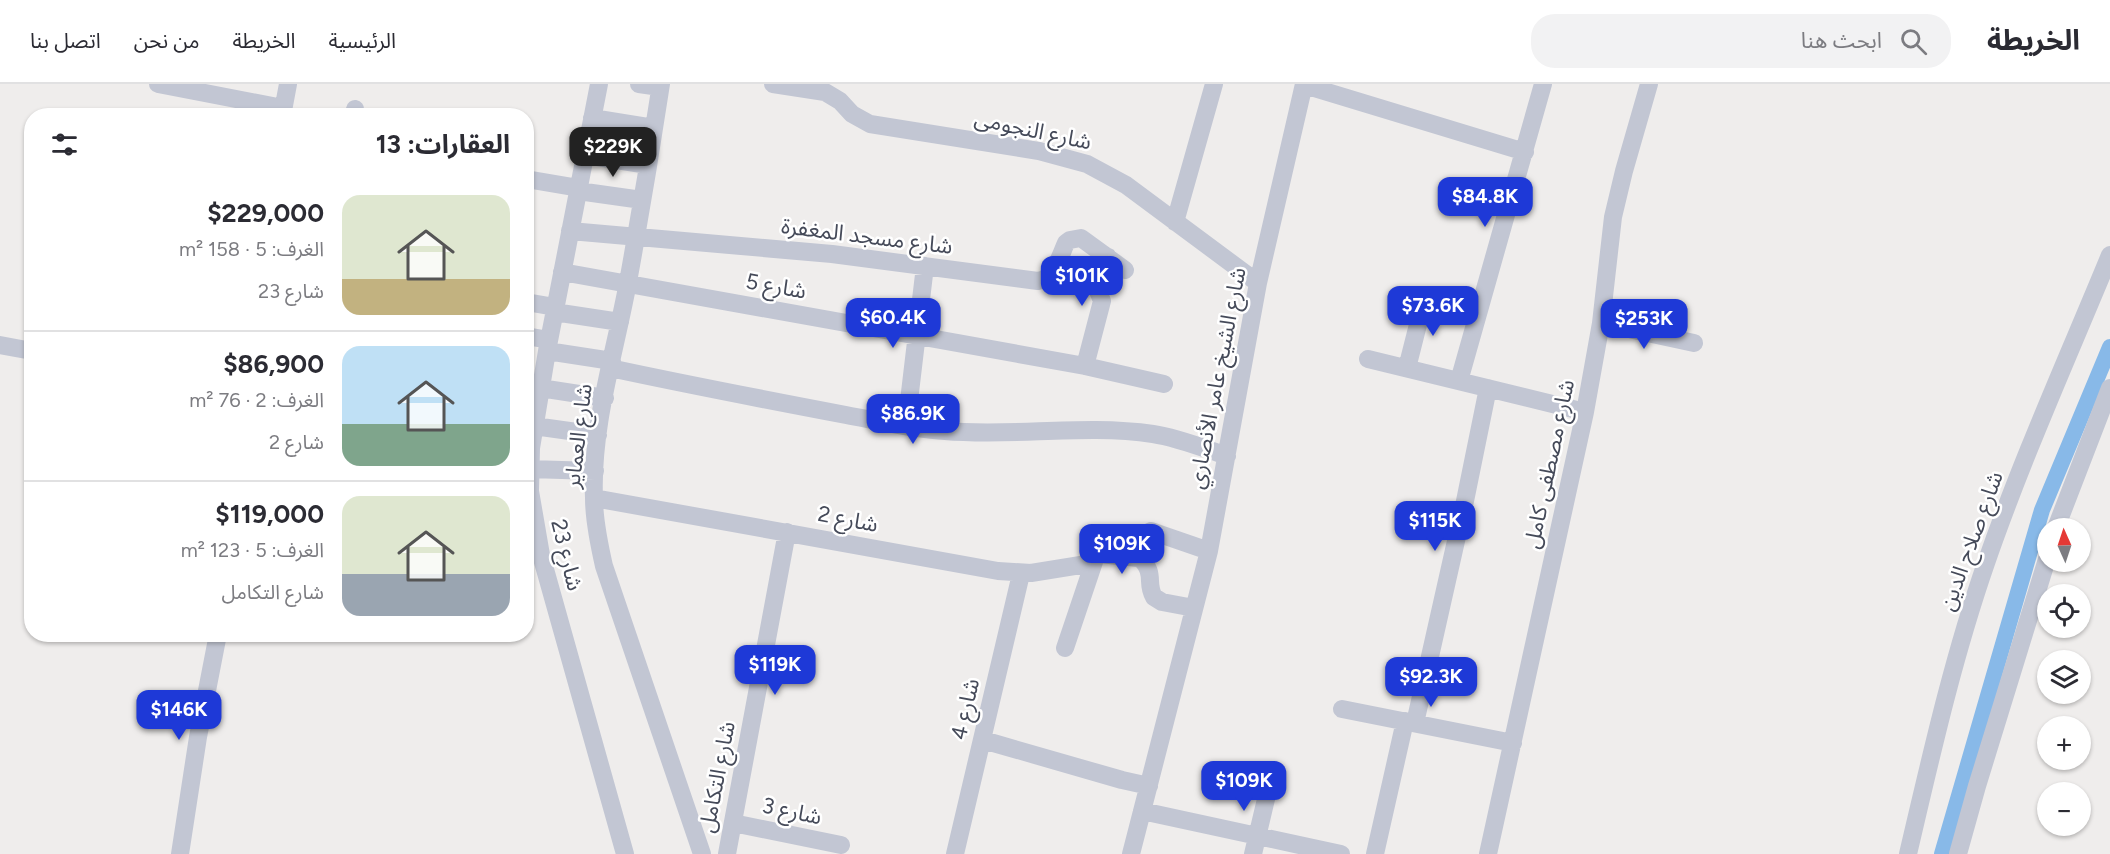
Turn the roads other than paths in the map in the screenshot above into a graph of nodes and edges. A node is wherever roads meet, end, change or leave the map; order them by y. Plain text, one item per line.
1 (158, 84) edge
2 (288, 84) edge
3 (599, 84) edge
4 (639, 84) edge
5 (773, 84) edge
6 (1214, 84) edge
7 (1304, 84) edge
8 (1543, 84) edge
9 (1649, 84) edge
10 (660, 86) edge
11 (264, 108) edge
12 (283, 108) edge
13 (592, 118) junction
14 (654, 128) junction
15 (1525, 152) junction
16 (585, 155) junction
17 (648, 165) junction
18 (534, 181) edge
19 (578, 189) junction
20 (642, 200) junction
21 (1175, 222) junction
22 (570, 231) junction
23 (636, 238) junction
24 (2110, 255) edge
25 (1108, 257) junction
26 (925, 266) junction
27 (1125, 270) dead end
28 (562, 272) junction
29 (1258, 283) junction
30 (628, 284) junction
31 (1425, 297) dead end
32 (534, 304) edge
33 (555, 309) junction
34 (620, 322) junction
35 (1601, 323) junction
36 (916, 334) junction
37 (534, 340) edge
38 (1694, 343) dead end
39 (0, 345) edge
40 (548, 346) junction
41 (24, 350) edge
42 (1368, 359) dead end
43 (611, 364) junction
44 (1085, 366) junction
45 (1407, 368) junction
46 (1460, 381) junction
47 (1164, 384) dead end
48 (540, 388) junction
49 (1488, 388) junction
50 (2110, 388) edge
51 (604, 398) junction
52 (534, 401) edge
53 (1585, 412) junction
54 (534, 426) edge
55 (906, 426) junction
56 (598, 435) junction
57 (1227, 456) junction
58 (534, 469) edge
59 (594, 471) junction
60 (594, 498) junction
61 (2060, 518) edge
62 (534, 522) edge
63 (787, 532) junction
64 (1209, 551) junction
65 (1139, 557) junction
66 (1093, 563) junction
67 (2043, 572) edge
68 (1021, 574) junction
69 (1194, 608) junction
70 (216, 642) edge
71 (1065, 648) dead end
72 (1342, 709) dead end
73 (1410, 722) junction
74 (983, 741) junction
75 (1513, 743) junction
76 (1270, 778) dead end
77 (1149, 786) junction
78 (1142, 811) junction
79 (733, 823) junction
80 (1257, 836) junction
81 (841, 845) dead end
82 (180, 854) edge
83 (625, 854) edge
84 (702, 854) edge
85 (727, 854) edge
86 (955, 854) edge
87 (1131, 854) edge
88 (1253, 854) edge
89 (1341, 854) edge
90 (1375, 854) edge
91 (1488, 854) edge
92 (1908, 854) edge
93 (1958, 854) edge

1 - 11 street
2 - 12 street
3 - 13 street, شارع 23
4 - 10 street
5 - 21 street, شارع النجومى
6 - 21 street
7 - 15 street
7 - 29 street, شارع الشيخ عامر الأنصاري
8 - 15 street
9 - 35 street, شارع مصطفى كامل
10 - 14 street, شارع العماير
13 - 14 street
13 - 16 street, شارع 23
14 - 17 street, شارع العماير
15 - 46 street
16 - 17 street
16 - 19 street, شارع 23
17 - 20 street, شارع العماير
18 - 19 street
19 - 20 street
19 - 22 street, شارع 23
20 - 23 street, شارع العماير
21 - 29 street, شارع النجومى
22 - 23 street, شارع مسجد المغفرة
22 - 28 street, شارع 23
23 - 26 street, شارع مسجد المغفرة
23 - 30 street, شارع العماير
24 - 92 street, شارع صلاح الدين
25 - 26 street, شارع مسجد المغفرة
25 - 27 street, شارع مسجد المغفرة
25 - 44 street
26 - 36 street
28 - 30 street, شارع 5
28 - 33 street, شارع 23
29 - 57 street, شارع الشيخ عامر الأنصاري
30 - 34 street, شارع العماير
30 - 36 street, شارع 5
31 - 45 street
32 - 33 street
33 - 34 street
33 - 40 street, شارع 23
34 - 43 street, شارع العماير
35 - 38 street
35 - 53 street, شارع مصطفى كامل
36 - 44 street, شارع 5
36 - 55 street
37 - 40 street
39 - 41 street
40 - 43 street
40 - 48 street, شارع 23
42 - 45 street
43 - 51 street, شارع العماير
43 - 55 street
44 - 47 street, شارع 5
45 - 46 street
46 - 49 street
48 - 51 street
48 - 52 street, شارع 23
49 - 53 street
49 - 73 street
50 - 61 street
51 - 56 street, شارع العماير
53 - 75 street, شارع مصطفى كامل
54 - 56 street
55 - 57 street
56 - 59 street, شارع العماير
57 - 64 street, شارع الشيخ عامر الأنصاري
58 - 59 street
59 - 60 street, شارع العماير
60 - 63 street, شارع 2
60 - 84 street, شارع العماير
62 - 83 street, شارع 23
63 - 68 street, شارع 2
63 - 79 street, شارع التكامل
64 - 65 street
64 - 69 street, شارع الشيخ عامر الأنصاري
65 - 66 street, شارع 2
65 - 69 street
66 - 68 street, شارع 2
66 - 71 street
67 - 93 street
68 - 74 street, شارع 4
69 - 77 street, شارع الشيخ عامر الأنصاري
70 - 82 street
72 - 73 street
73 - 75 street
73 - 90 street
74 - 77 street
74 - 86 street, شارع 4
75 - 91 street, شارع مصطفى كامل
76 - 80 street
77 - 78 street, شارع الشيخ عامر الأنصاري
78 - 80 street
78 - 87 street, شارع الشيخ عامر الأنصاري
79 - 81 street, شارع 3
79 - 85 street, شارع التكامل
80 - 88 street
80 - 89 street

